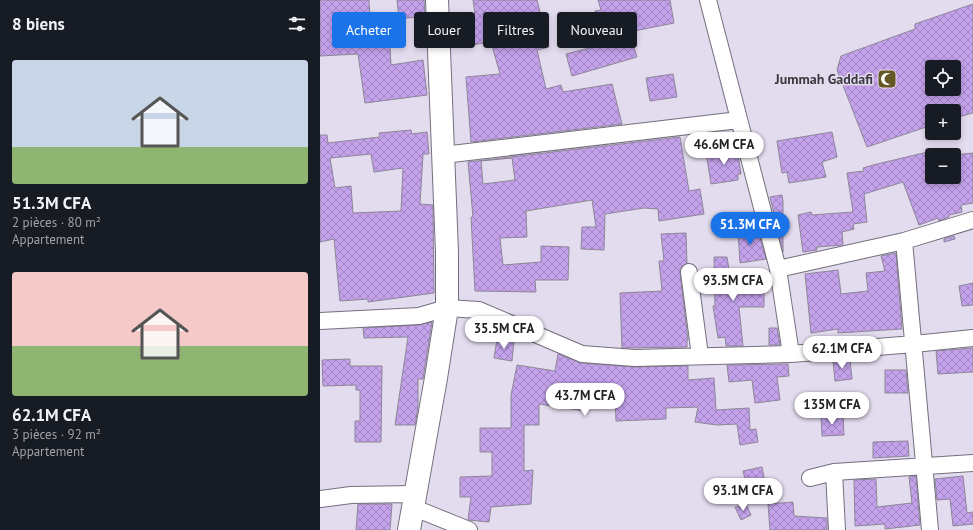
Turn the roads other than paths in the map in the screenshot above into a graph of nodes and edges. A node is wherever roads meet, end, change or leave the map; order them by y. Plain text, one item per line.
1 (437, 0) edge
2 (708, 0) edge
3 (739, 120) junction
4 (443, 155) junction
5 (973, 220) edge
6 (904, 241) junction
7 (778, 269) junction
8 (688, 272) dead end
9 (447, 308) junction
10 (320, 320) edge
11 (973, 338) edge
12 (914, 344) junction
13 (791, 354) junction
14 (700, 356) junction
15 (973, 463) edge
16 (925, 467) junction
17 (834, 472) junction
18 (810, 478) dead end
19 (320, 499) edge
20 (414, 501) junction
21 (409, 530) edge
22 (469, 530) edge
23 (837, 530) edge
24 (930, 530) edge

1 - 4 street
2 - 3 street
3 - 4 street
3 - 7 street
4 - 9 street
5 - 6 street
6 - 7 street
6 - 12 street
7 - 13 street
8 - 14 street
9 - 10 street
9 - 14 street
9 - 20 street
11 - 12 street
12 - 13 street
12 - 16 street
13 - 14 street
15 - 16 street
16 - 17 street
16 - 24 street
17 - 18 street
17 - 23 street
19 - 20 street
20 - 21 street
20 - 22 street

